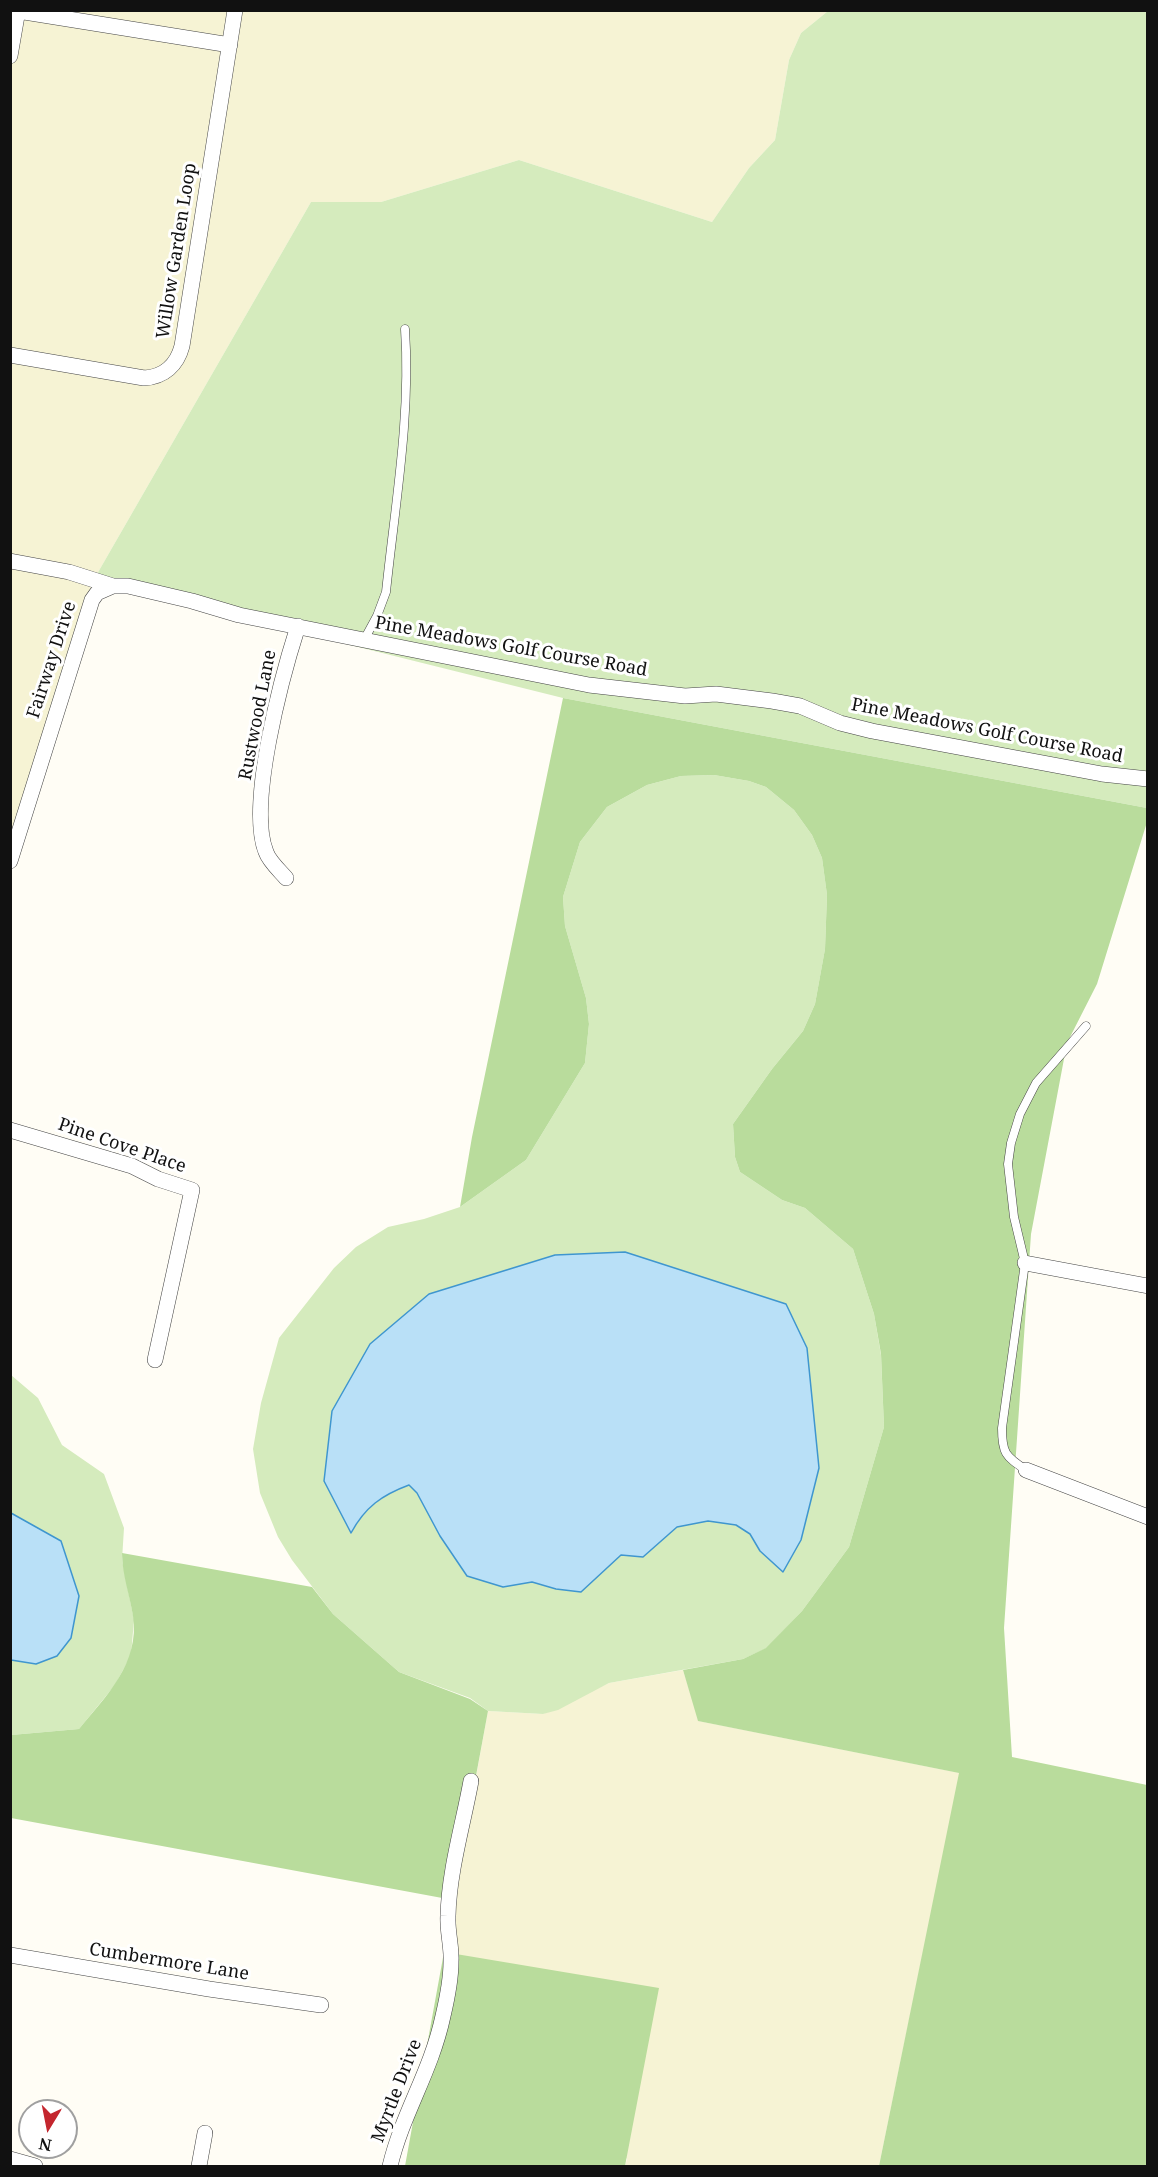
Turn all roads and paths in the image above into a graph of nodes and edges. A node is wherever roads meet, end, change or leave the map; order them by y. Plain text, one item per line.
1 (235, 10) edge
2 (16, 11) edge
3 (230, 45) junction
4 (10, 56) edge
5 (405, 329) dead end
6 (10, 355) edge
7 (10, 561) edge
8 (113, 586) junction
9 (298, 626) junction
10 (364, 640) junction
11 (1148, 779) edge
12 (10, 861) edge
13 (286, 878) dead end
14 (1086, 1026) dead end
15 (10, 1130) edge
16 (1024, 1263) junction
17 (1148, 1286) edge
18 (155, 1360) dead end
19 (1026, 1470) joint
20 (1148, 1517) edge
21 (471, 1781) dead end
22 (10, 1955) edge
23 (321, 2005) dead end
24 (205, 2133) dead end
25 (10, 2159) edge
26 (34, 2166) edge
27 (199, 2166) edge
28 (390, 2166) edge

1 - 3 street, Willow Garden Loop
2 - 3 street
2 - 4 street
3 - 6 street, Willow Garden Loop
5 - 10 lane
7 - 8 street, Pine Meadows Golf Course Road
8 - 9 street, Pine Meadows Golf Course Road
8 - 12 street, Fairway Drive
9 - 10 street, Pine Meadows Golf Course Road
9 - 13 street, Rustwood Lane
10 - 11 street, Pine Meadows Golf Course Road
14 - 16 lane
15 - 18 street, Pine Cove Place
16 - 17 street
16 - 19 lane
19 - 20 street
21 - 28 street, Myrtle Drive
22 - 23 street, Cumbermore Lane
24 - 27 street
25 - 26 street

